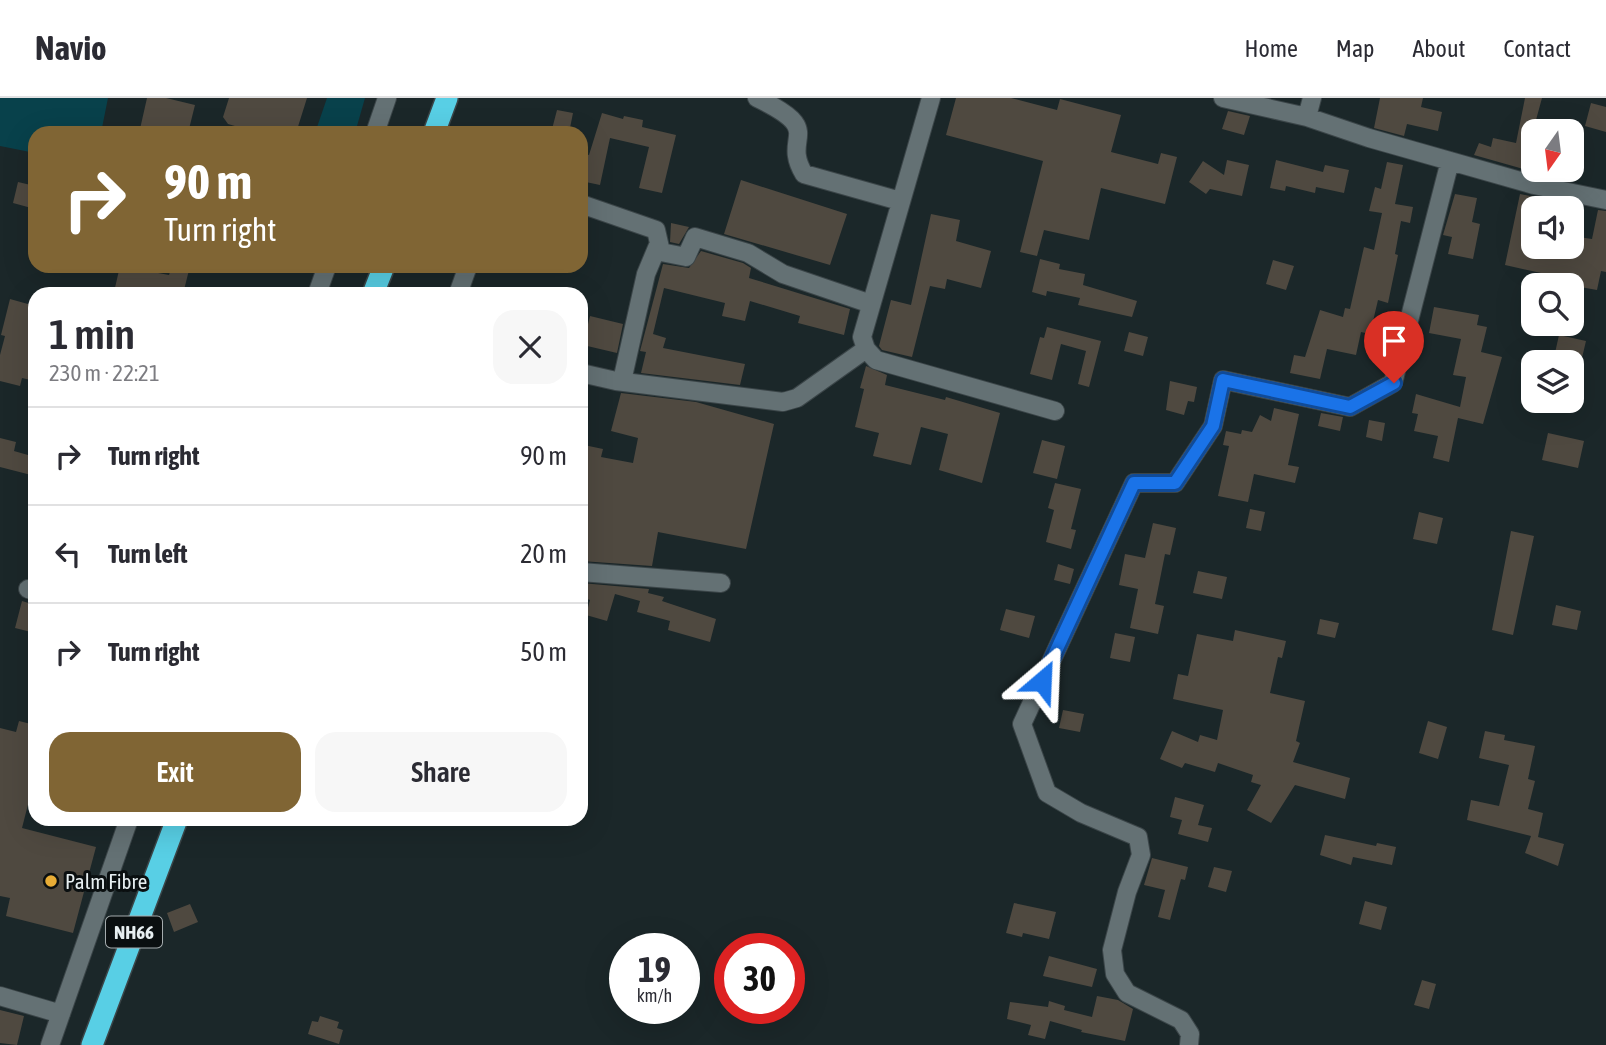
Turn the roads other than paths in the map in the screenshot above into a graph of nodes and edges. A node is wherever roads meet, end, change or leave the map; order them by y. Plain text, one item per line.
1 (387, 98) edge
2 (447, 98) edge
3 (757, 98) edge
4 (931, 98) edge
5 (1223, 98) edge
6 (1312, 98) edge
7 (1307, 117) junction
8 (377, 126) edge
9 (437, 126) edge
10 (1450, 161) junction
11 (1606, 200) edge
12 (900, 201) junction
13 (588, 206) edge
14 (659, 243) junction
15 (871, 304) junction
16 (866, 349) junction
17 (588, 374) edge
18 (622, 381) junction
19 (1055, 411) dead end
20 (588, 573) edge
21 (721, 583) dead end
22 (127, 826) edge
23 (174, 826) edge
24 (0, 996) edge
25 (61, 1014) junction
26 (50, 1045) edge
27 (92, 1045) edge
28 (1189, 1045) edge

1 - 8 street
2 - 9 highway
3 - 12 street
4 - 12 street
5 - 7 street
6 - 7 street
7 - 10 street
10 - 11 street
10 - 28 street
12 - 15 street
13 - 14 street
14 - 15 street
14 - 18 street
15 - 16 street
16 - 18 street
16 - 19 street
17 - 18 street
20 - 21 street
22 - 25 street
23 - 27 highway, NH66
24 - 25 street
25 - 26 street

